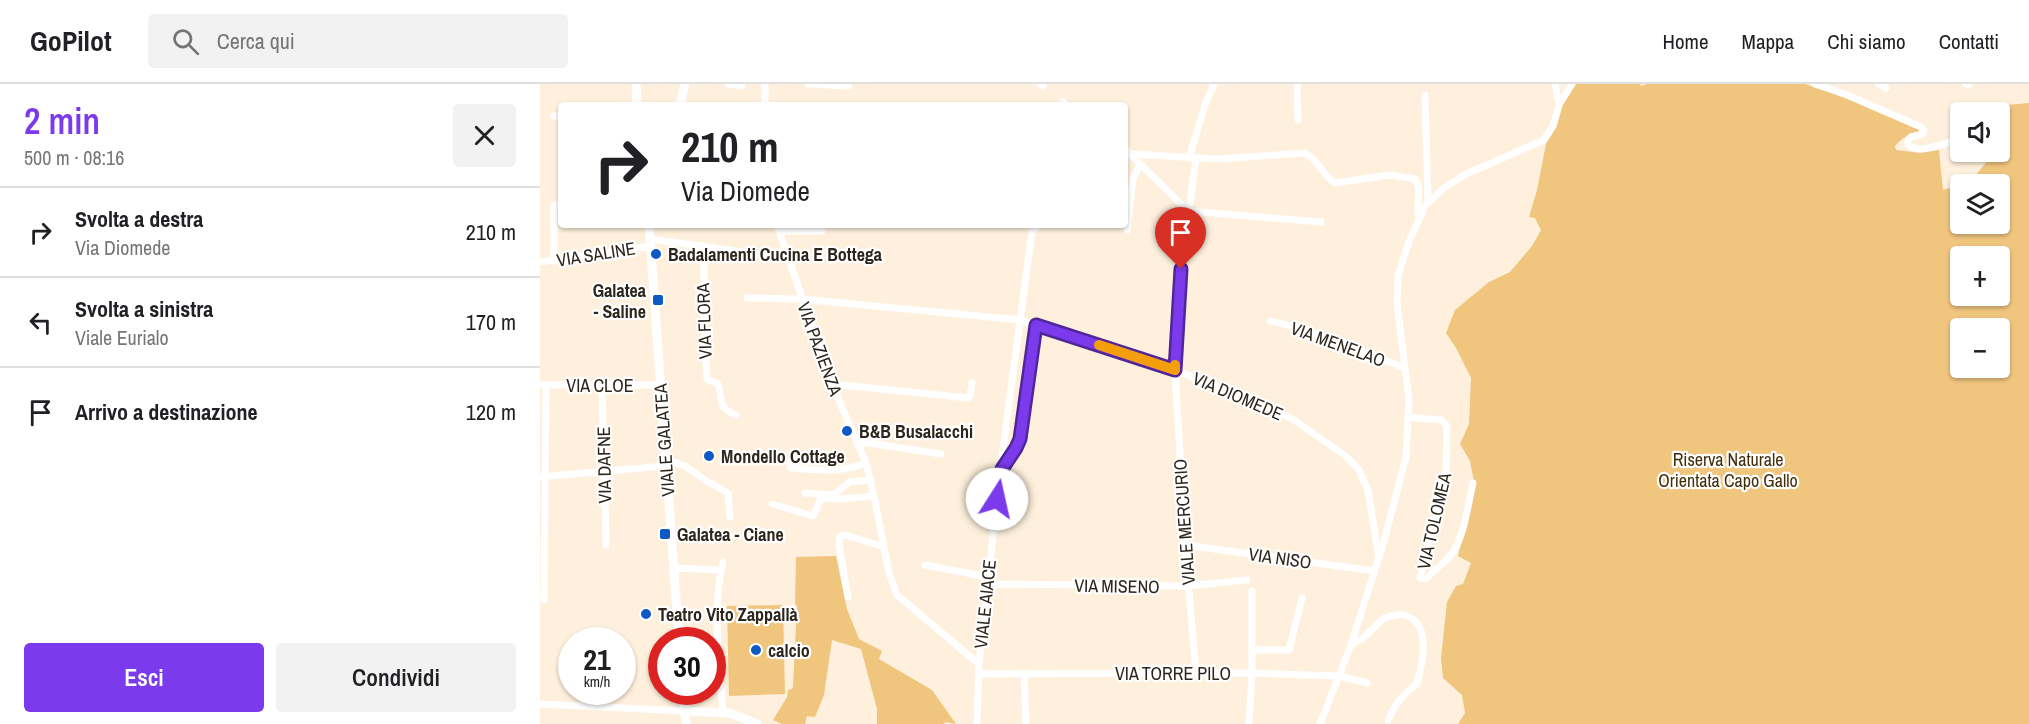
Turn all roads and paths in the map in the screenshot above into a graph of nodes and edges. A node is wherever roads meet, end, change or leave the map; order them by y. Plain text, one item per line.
1 (636, 84) edge
2 (685, 84) edge
3 (728, 84) edge
4 (765, 84) edge
5 (808, 84) edge
6 (1213, 84) edge
7 (1297, 84) edge
8 (1555, 84) edge
9 (1572, 84) edge
10 (1815, 84) edge
11 (742, 86) dead end
12 (849, 86) dead end
13 (1425, 95) dead end
14 (637, 102) edge
15 (681, 102) edge
16 (765, 102) edge
17 (1558, 105) junction
18 (1298, 120) dead end
19 (1950, 142) edge
20 (1128, 152) edge
21 (1193, 158) junction
22 (1140, 165) junction
23 (1428, 202) junction
24 (558, 204) edge
25 (1188, 211) junction
26 (1419, 218) junction
27 (1128, 221) edge
28 (1321, 222) dead end
29 (651, 228) edge
30 (778, 228) edge
31 (1036, 228) edge
32 (822, 231) dead end
33 (651, 242) junction
34 (704, 246) junction
35 (787, 258) junction
36 (554, 261) junction
37 (540, 262) edge
38 (747, 298) dead end
39 (801, 298) junction
40 (1020, 320) junction
41 (1270, 321) dead end
42 (1036, 325) junction
43 (1405, 368) junction
44 (1175, 370) junction
45 (972, 383) dead end
46 (832, 384) junction
47 (543, 385) edge
48 (602, 385) junction
49 (660, 385) junction
50 (736, 415) dead end
51 (1408, 417) junction
52 (858, 444) junction
53 (941, 454) dead end
54 (791, 461) dead end
55 (665, 463) junction
56 (866, 463) junction
57 (604, 471) junction
58 (543, 477) edge
59 (999, 479) junction
60 (871, 480) junction
61 (1473, 483) dead end
62 (805, 493) dead end
63 (874, 496) junction
64 (772, 504) dead end
65 (730, 517) dead end
66 (606, 545) dead end
67 (1185, 545) junction
68 (884, 547) junction
69 (1379, 559) junction
70 (925, 565) dead end
71 (673, 568) junction
72 (1375, 571) junction
73 (988, 580) junction
74 (1247, 580) dead end
75 (1188, 586) junction
76 (1252, 591) dead end
77 (848, 597) dead end
78 (1302, 598) dead end
79 (544, 600) dead end
80 (678, 627) edge
81 (1351, 645) junction
82 (1252, 650) junction
83 (979, 664) junction
84 (1024, 673) junction
85 (1196, 673) junction
86 (979, 674) junction
87 (1252, 674) junction
88 (1339, 676) junction
89 (1367, 683) dead end
90 (540, 704) edge
91 (684, 705) edge
92 (685, 711) junction
93 (723, 713) junction
94 (1388, 720) dead end
95 (686, 724) edge
96 (757, 724) edge
97 (977, 724) edge
98 (1026, 724) edge
99 (1249, 724) edge
100 (1320, 724) edge

1 - 14 main road
2 - 15 main road
3 - 11 street
4 - 16 street
5 - 12 street
6 - 21 street, VIALE MERCURIO
7 - 18 street
8 - 17 street
9 - 17 street
10 - 19 street
13 - 23 street
17 - 23 street
20 - 21 street
20 - 22 street
21 - 25 street, VIALE MERCURIO
21 - 26 street
22 - 25 street
22 - 27 street
23 - 26 street
24 - 36 street
25 - 28 street
25 - 44 street, VIALE MERCURIO
26 - 43 street
29 - 33 main road, VIALE GALATEA
30 - 32 street
30 - 35 street, VIA PAZIENZA
31 - 40 street, VIALE AIACE
33 - 34 street
33 - 36 street, VIA SALINE
33 - 49 main road, VIALE GALATEA
34 - 35 street
34 - 50 street, VIA FLORA
35 - 39 street, VIA PAZIENZA
36 - 37 street, VIA SALINE
38 - 39 street, VIA DIOMEDE
39 - 40 street, VIA DIOMEDE
39 - 46 street, VIA PAZIENZA
40 - 42 street, VIA DIOMEDE
40 - 59 street, VIALE AIACE
41 - 43 street, VIA MENELAO
42 - 44 street, VIA DIOMEDE
42 - 59 street
43 - 51 street
44 - 67 street, VIALE MERCURIO
44 - 69 street, VIA DIOMEDE
45 - 46 street
46 - 52 street, VIA PAZIENZA
47 - 48 street, VIA CLOE
47 - 58 street
48 - 49 street, VIA CLOE
48 - 57 street, VIA DAFNE
49 - 55 main road, VIALE GALATEA
51 - 61 street, VIA TOLOMEA
51 - 69 street
52 - 53 street
52 - 56 street, VIA PAZIENZA
54 - 56 street
55 - 57 street
55 - 65 street
55 - 71 main road, VIALE GALATEA
56 - 60 street, VIA PAZIENZA
57 - 58 street
57 - 66 street, VIA DAFNE
58 - 79 street
59 - 73 street, VIALE AIACE
60 - 62 street
60 - 63 street, VIA PAZIENZA
63 - 64 street
63 - 68 street, VIA PAZIENZA
67 - 72 street, VIA NISO
67 - 75 street, VIALE MERCURIO
68 - 77 street
68 - 83 street, VIA PAZIENZA
69 - 72 street
70 - 73 street, VIA MISENO
71 - 80 main road, VIALE GALATEA
71 - 93 street
72 - 81 street
73 - 75 street, VIA MISENO
73 - 83 street, VIALE AIACE
74 - 75 street, VIA MISENO
75 - 85 street, VIALE MERCURIO
76 - 82 street
78 - 82 street
81 - 88 street
81 - 94 street
82 - 87 street
83 - 86 street, VIALE AIACE
84 - 85 street, VIA TORRE PILO
84 - 86 street, VIA TORRE PILO
84 - 98 street
85 - 87 street, VIA TORRE PILO
86 - 97 street, VIALE AIACE
87 - 88 street, VIA TORRE PILO
87 - 99 street
88 - 89 street, VIA TORRE PILO
88 - 100 street
90 - 92 street
91 - 92 main road
92 - 93 main road
92 - 95 main road
93 - 96 main road

